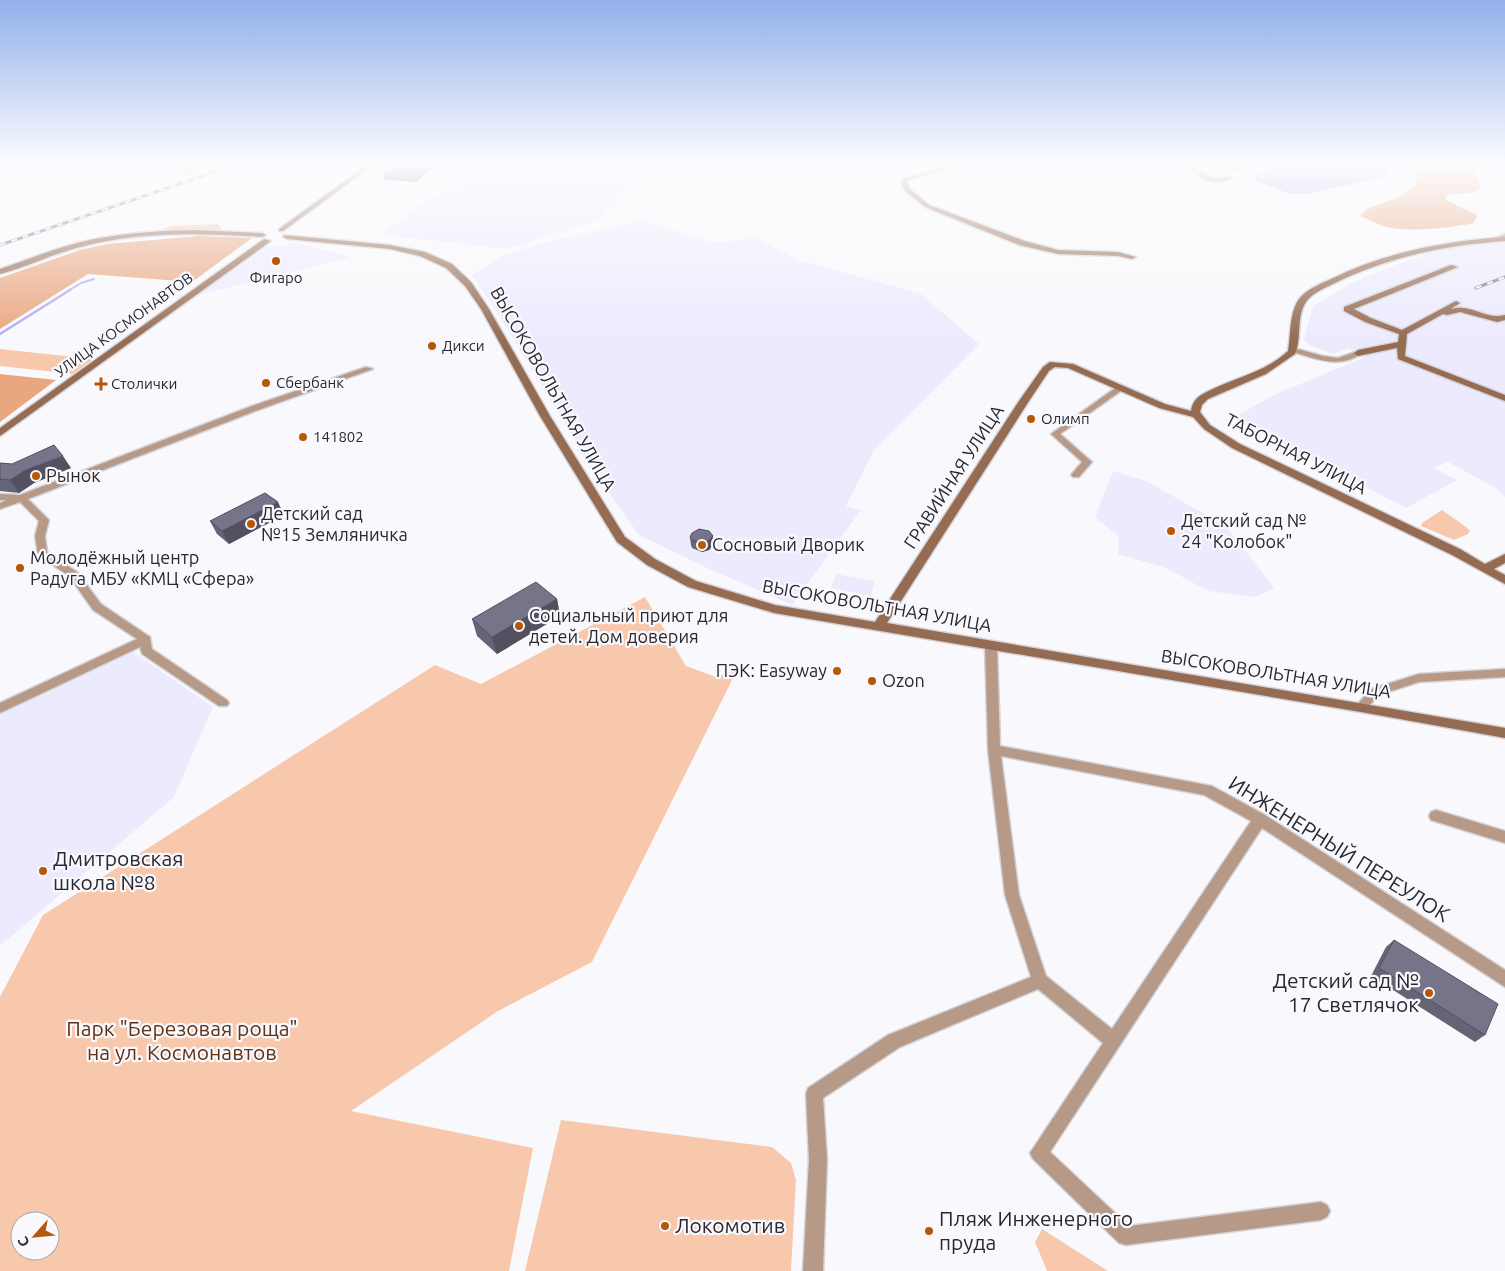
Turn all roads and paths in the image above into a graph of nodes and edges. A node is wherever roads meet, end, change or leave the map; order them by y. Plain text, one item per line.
1 (291, 223) edge
2 (971, 223) edge
3 (274, 236) junction
4 (1505, 238) edge
5 (1132, 257) dead end
6 (1454, 267) dead end
7 (0, 272) edge
8 (1456, 303) dead end
9 (1505, 316) edge
10 (1430, 317) junction
11 (1403, 333) junction
12 (1402, 344) junction
13 (1293, 349) junction
14 (1358, 353) joint
15 (1070, 366) joint
16 (369, 369) dead end
17 (1121, 388) junction
18 (1505, 398) edge
19 (1196, 415) junction
20 (0, 433) edge
21 (1076, 474) dead end
22 (0, 497) edge
23 (22, 498) junction
24 (0, 506) edge
25 (1505, 558) edge
26 (1486, 568) junction
27 (1505, 580) edge
28 (878, 627) junction
29 (146, 640) junction
30 (991, 646) junction
31 (1505, 673) edge
32 (223, 703) dead end
33 (1361, 707) junction
34 (0, 708) edge
35 (1505, 733) edge
36 (994, 750) junction
37 (1436, 816) dead end
38 (1260, 820) junction
39 (1505, 837) edge
40 (1505, 979) edge
41 (1040, 981) junction
42 (1114, 1041) junction
43 (1321, 1211) dead end
44 (813, 1271) edge

1 - 3 street, УЛИЦА КОСМОНАВТОВ
2 - 5 street
3 - 7 street, ВЫСОКОВОЛЬТНАЯ УЛИЦА
3 - 20 street, УЛИЦА КОСМОНАВТОВ
3 - 28 street, ВЫСОКОВОЛЬТНАЯ УЛИЦА
4 - 13 street
6 - 11 street
8 - 10 street
9 - 10 street
10 - 11 street
11 - 12 street
12 - 14 street
12 - 18 street
13 - 14 street
13 - 19 street
15 - 17 street, ТАБОРНАЯ УЛИЦА
15 - 28 street, ГРАВИЙНАЯ УЛИЦА
16 - 23 street
17 - 19 street, ТАБОРНАЯ УЛИЦА
17 - 21 street
19 - 26 street, ТАБОРНАЯ УЛИЦА
22 - 23 street
23 - 24 street
23 - 29 street
25 - 26 street
26 - 27 street, ТАБОРНАЯ УЛИЦА
28 - 30 street, ВЫСОКОВОЛЬТНАЯ УЛИЦА
29 - 32 street
29 - 34 street
30 - 33 street, ВЫСОКОВОЛЬТНАЯ УЛИЦА
30 - 36 street
31 - 33 street
33 - 35 street, ВЫСОКОВОЛЬТНАЯ УЛИЦА
36 - 38 street, ИНЖЕНЕРНЫЙ ПЕРЕУЛОК
36 - 41 street
37 - 39 street
38 - 40 street, ИНЖЕНЕРНЫЙ ПЕРЕУЛОК
38 - 42 street
41 - 42 street
41 - 44 street
42 - 43 street

